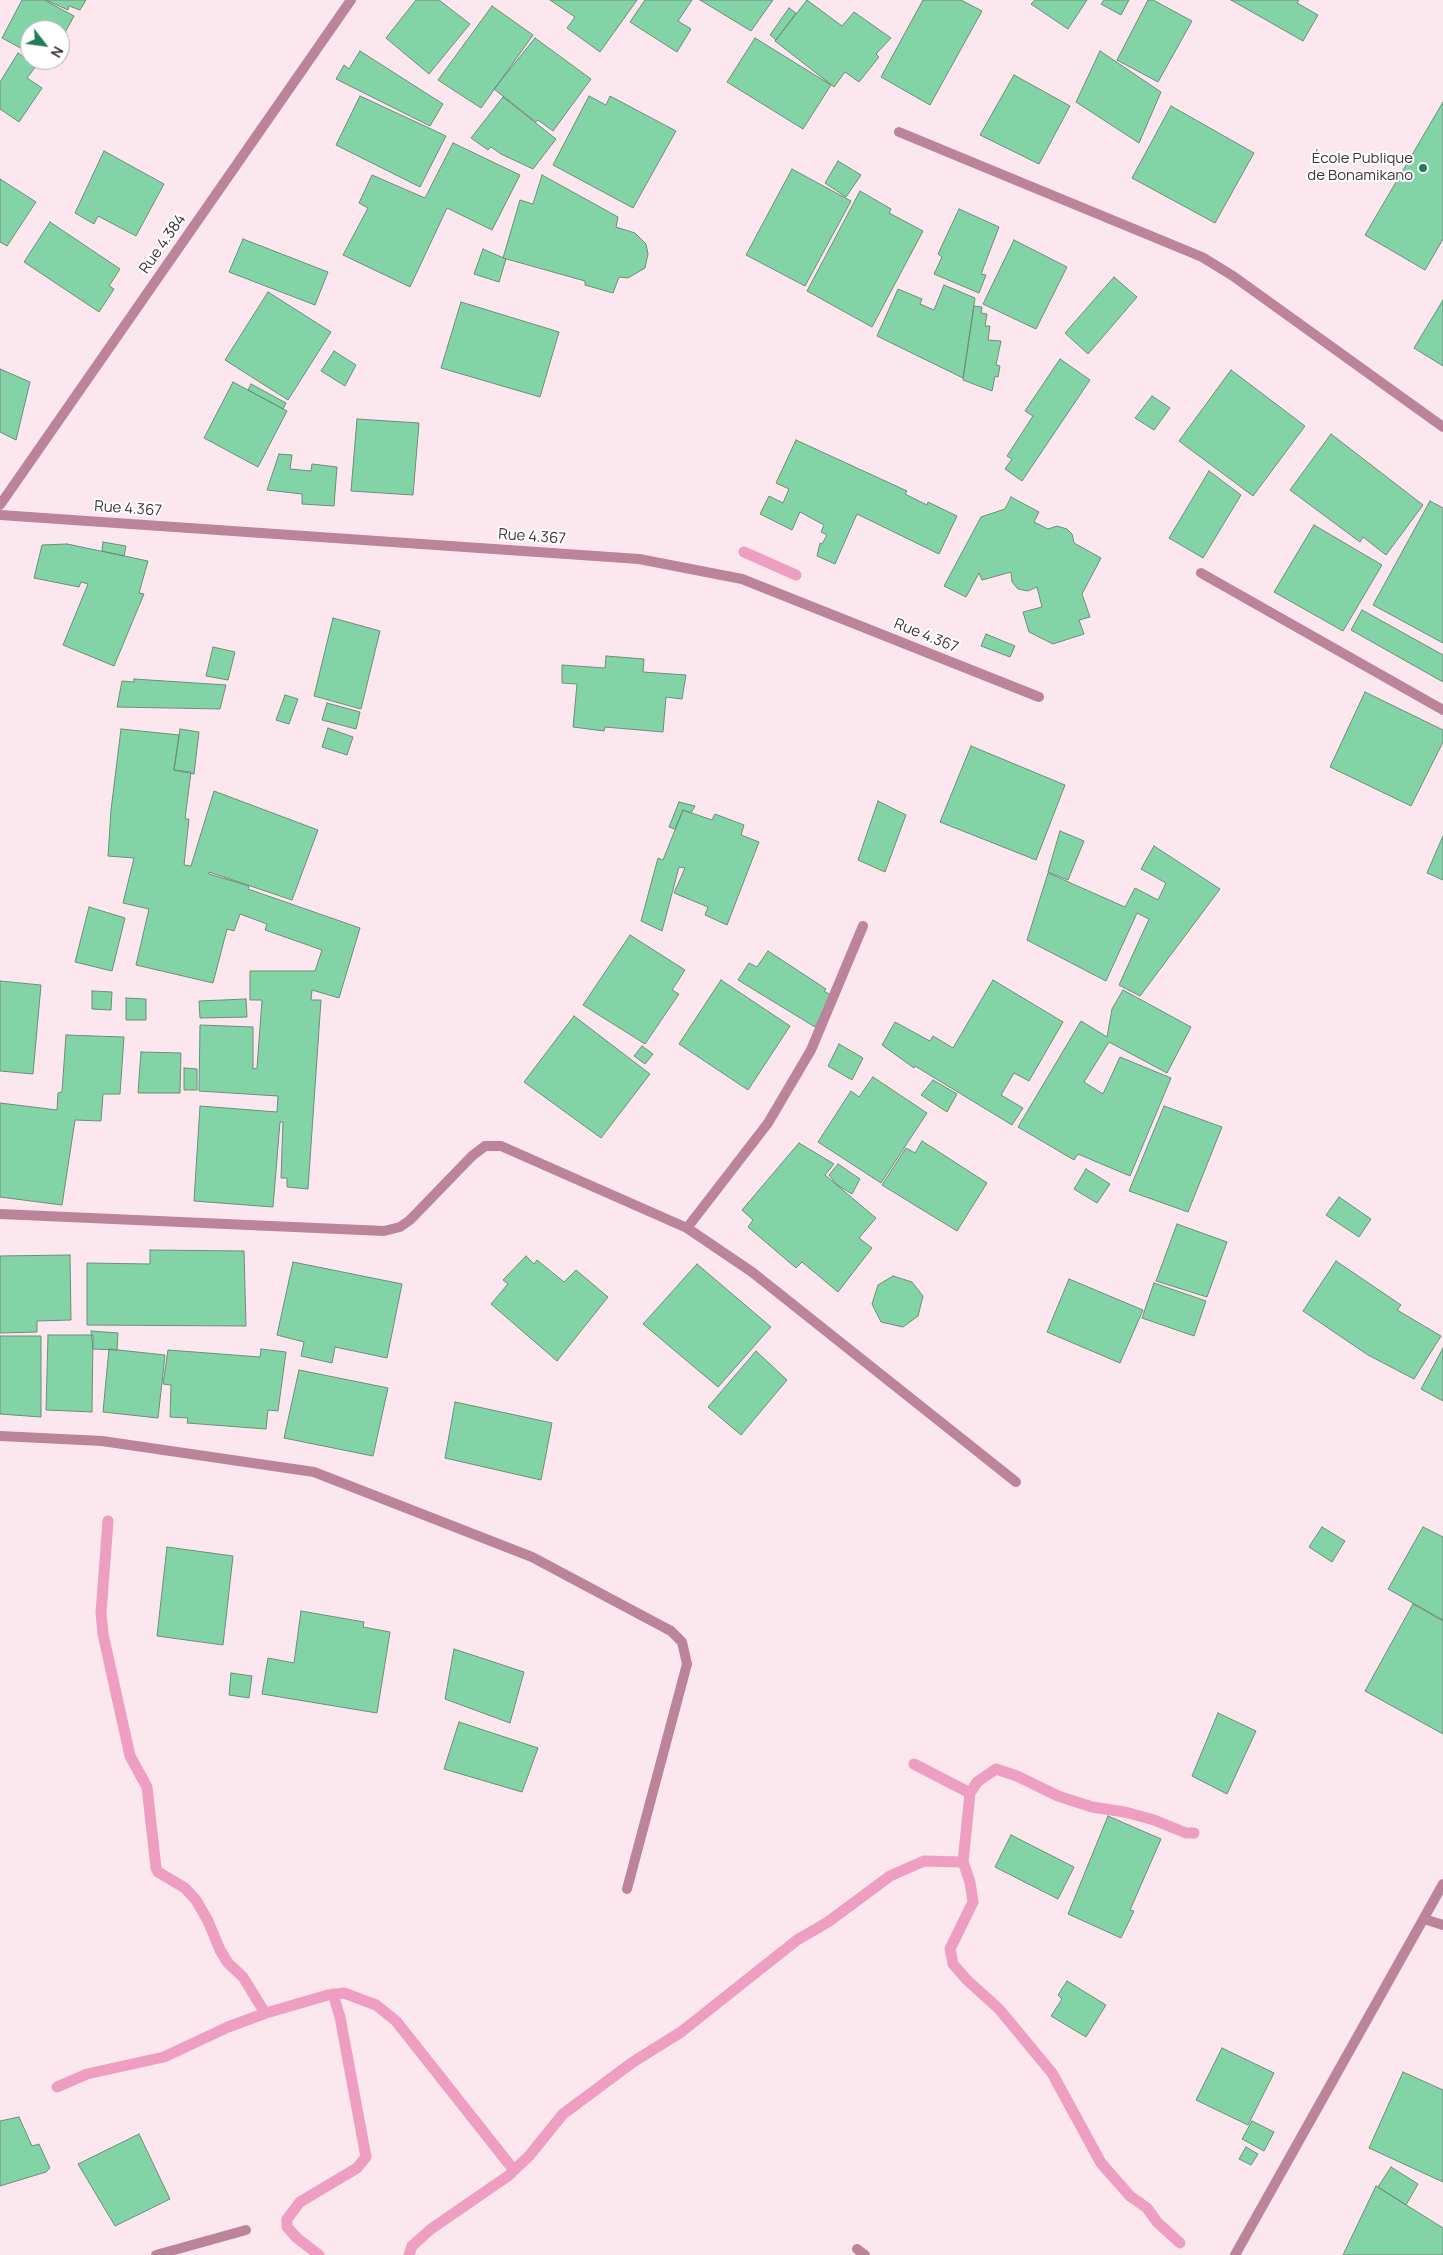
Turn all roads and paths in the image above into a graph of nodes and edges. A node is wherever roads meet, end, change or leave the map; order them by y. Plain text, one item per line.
1 (351, 0) edge
2 (899, 132) dead end
3 (1443, 427) edge
4 (0, 505) edge
5 (0, 515) edge
6 (1201, 573) dead end
7 (1039, 697) dead end
8 (1443, 710) edge
9 (863, 926) dead end
10 (0, 1214) edge
11 (687, 1228) junction
12 (0, 1436) edge
13 (1016, 1482) dead end
14 (1443, 1884) edge
15 (628, 1889) dead end
16 (1424, 1919) junction
17 (1443, 1925) edge
18 (246, 2230) dead end
19 (156, 2255) edge
20 (1235, 2255) edge

1 - 4 street, Rue 4.384
2 - 3 street
5 - 7 street, Rue 4.367
6 - 8 street
9 - 11 street
10 - 11 street
11 - 13 street
12 - 15 street
14 - 16 street
16 - 17 street
16 - 20 street
18 - 19 street

